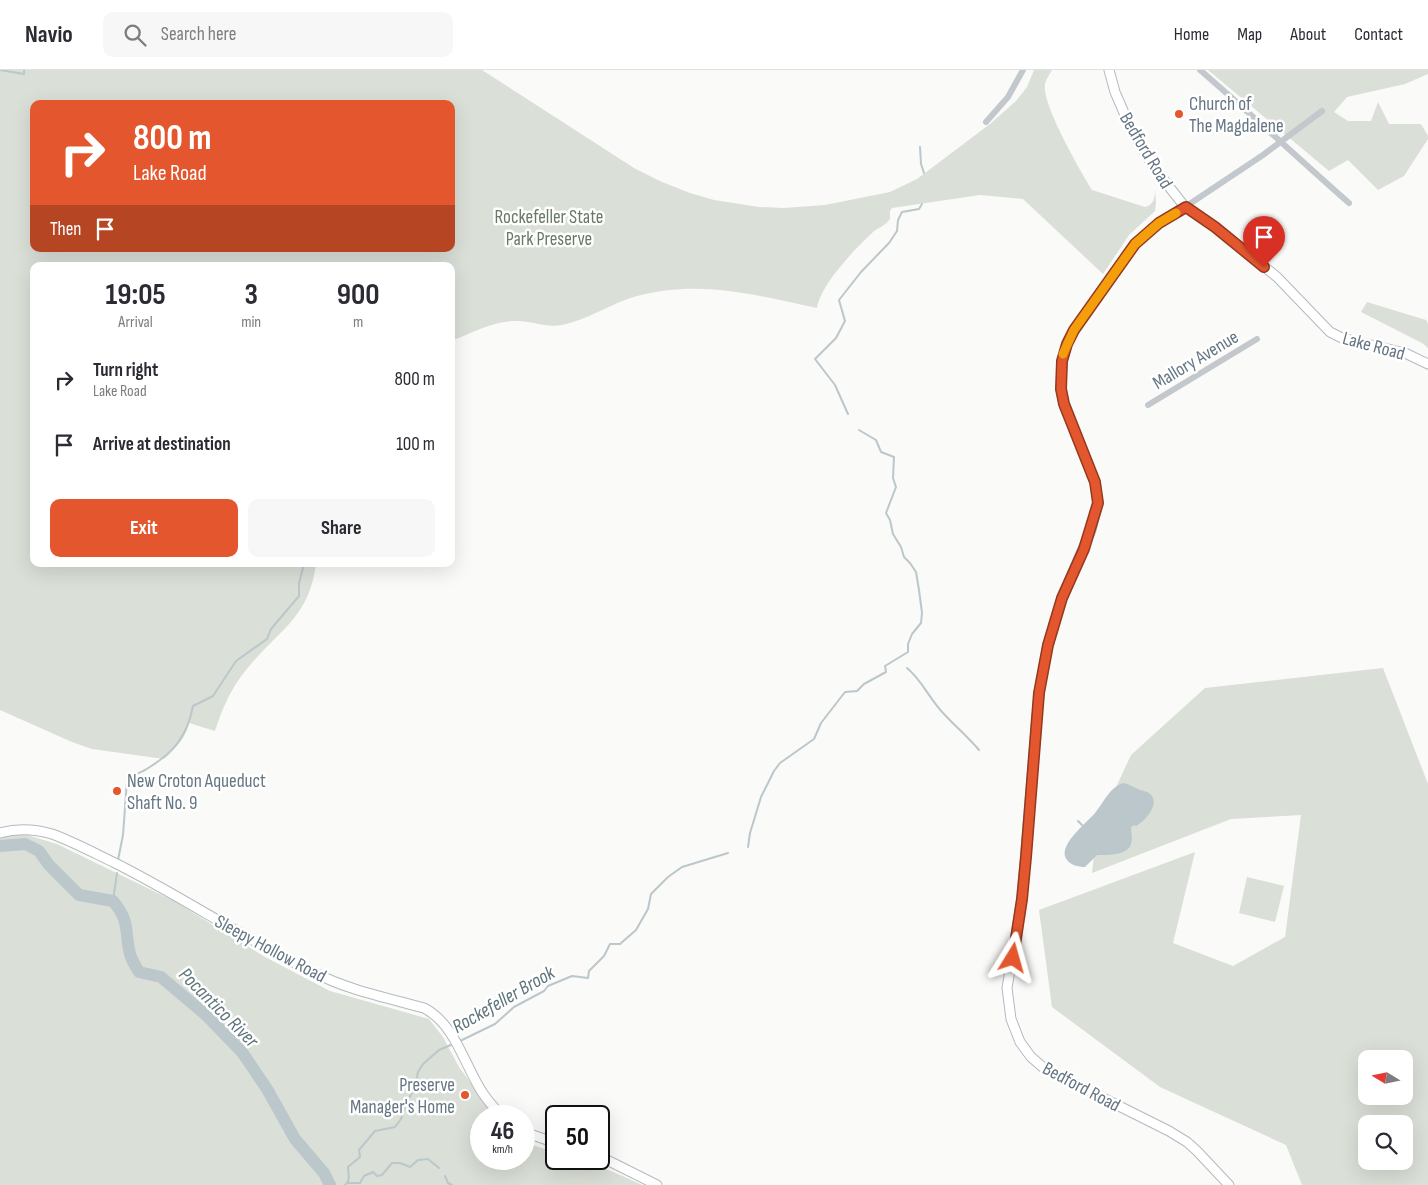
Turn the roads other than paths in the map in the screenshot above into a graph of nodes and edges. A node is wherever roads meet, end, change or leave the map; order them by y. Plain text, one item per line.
1 (1024, 70) edge
2 (1109, 70) edge
3 (1200, 70) edge
4 (1322, 111) dead end
5 (986, 122) dead end
6 (1280, 142) junction
7 (1349, 203) dead end
8 (1186, 207) junction
9 (1257, 340) dead end
10 (1428, 364) edge
11 (1148, 404) dead end
12 (0, 833) edge
13 (493, 1105) edge
14 (610, 1162) edge
15 (657, 1185) edge
16 (1229, 1185) edge

1 - 5 street
2 - 8 main road, Bedford Road
3 - 6 street
4 - 6 street
6 - 7 street
6 - 8 street
8 - 10 main road, Lake Road
8 - 16 main road, Bedford Road
9 - 11 street, Mallory Avenue
12 - 13 main road, Sleepy Hollow Road
14 - 15 main road

